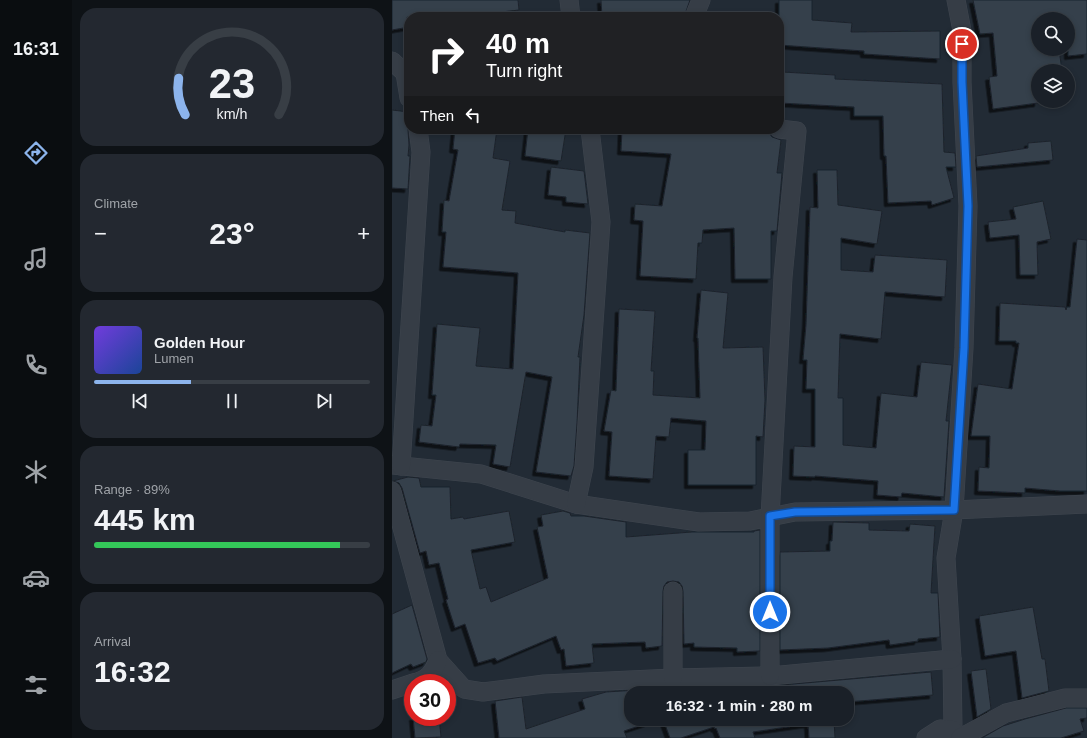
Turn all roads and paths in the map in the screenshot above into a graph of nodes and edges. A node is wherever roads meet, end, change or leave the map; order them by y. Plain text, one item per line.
1 (569, 0) edge
2 (701, 0) edge
3 (956, 0) edge
4 (570, 12) edge
5 (696, 12) edge
6 (392, 61) edge
7 (404, 71) edge
8 (784, 130) edge
9 (419, 134) edge
10 (591, 134) edge
11 (396, 465) edge
12 (392, 491) edge
13 (576, 504) junction
14 (1087, 504) edge
15 (954, 510) junction
16 (770, 516) junction
17 (673, 591) dead end
18 (952, 659) junction
19 (438, 660) junction
20 (431, 674) edge
21 (770, 676) junction
22 (673, 678) junction
23 (404, 686) edge
24 (392, 690) edge
25 (1087, 698) edge
26 (958, 735) edge
27 (926, 738) edge

1 - 4 street
2 - 5 street
3 - 15 street
6 - 7 street
8 - 16 street
9 - 11 street
10 - 13 street
11 - 13 street
12 - 19 street
13 - 16 street
14 - 15 street
15 - 16 street
15 - 18 street
16 - 21 street
17 - 22 street
18 - 21 street
18 - 26 street
19 - 20 street
19 - 22 street
21 - 22 street
23 - 24 street
25 - 26 street
26 - 27 street

